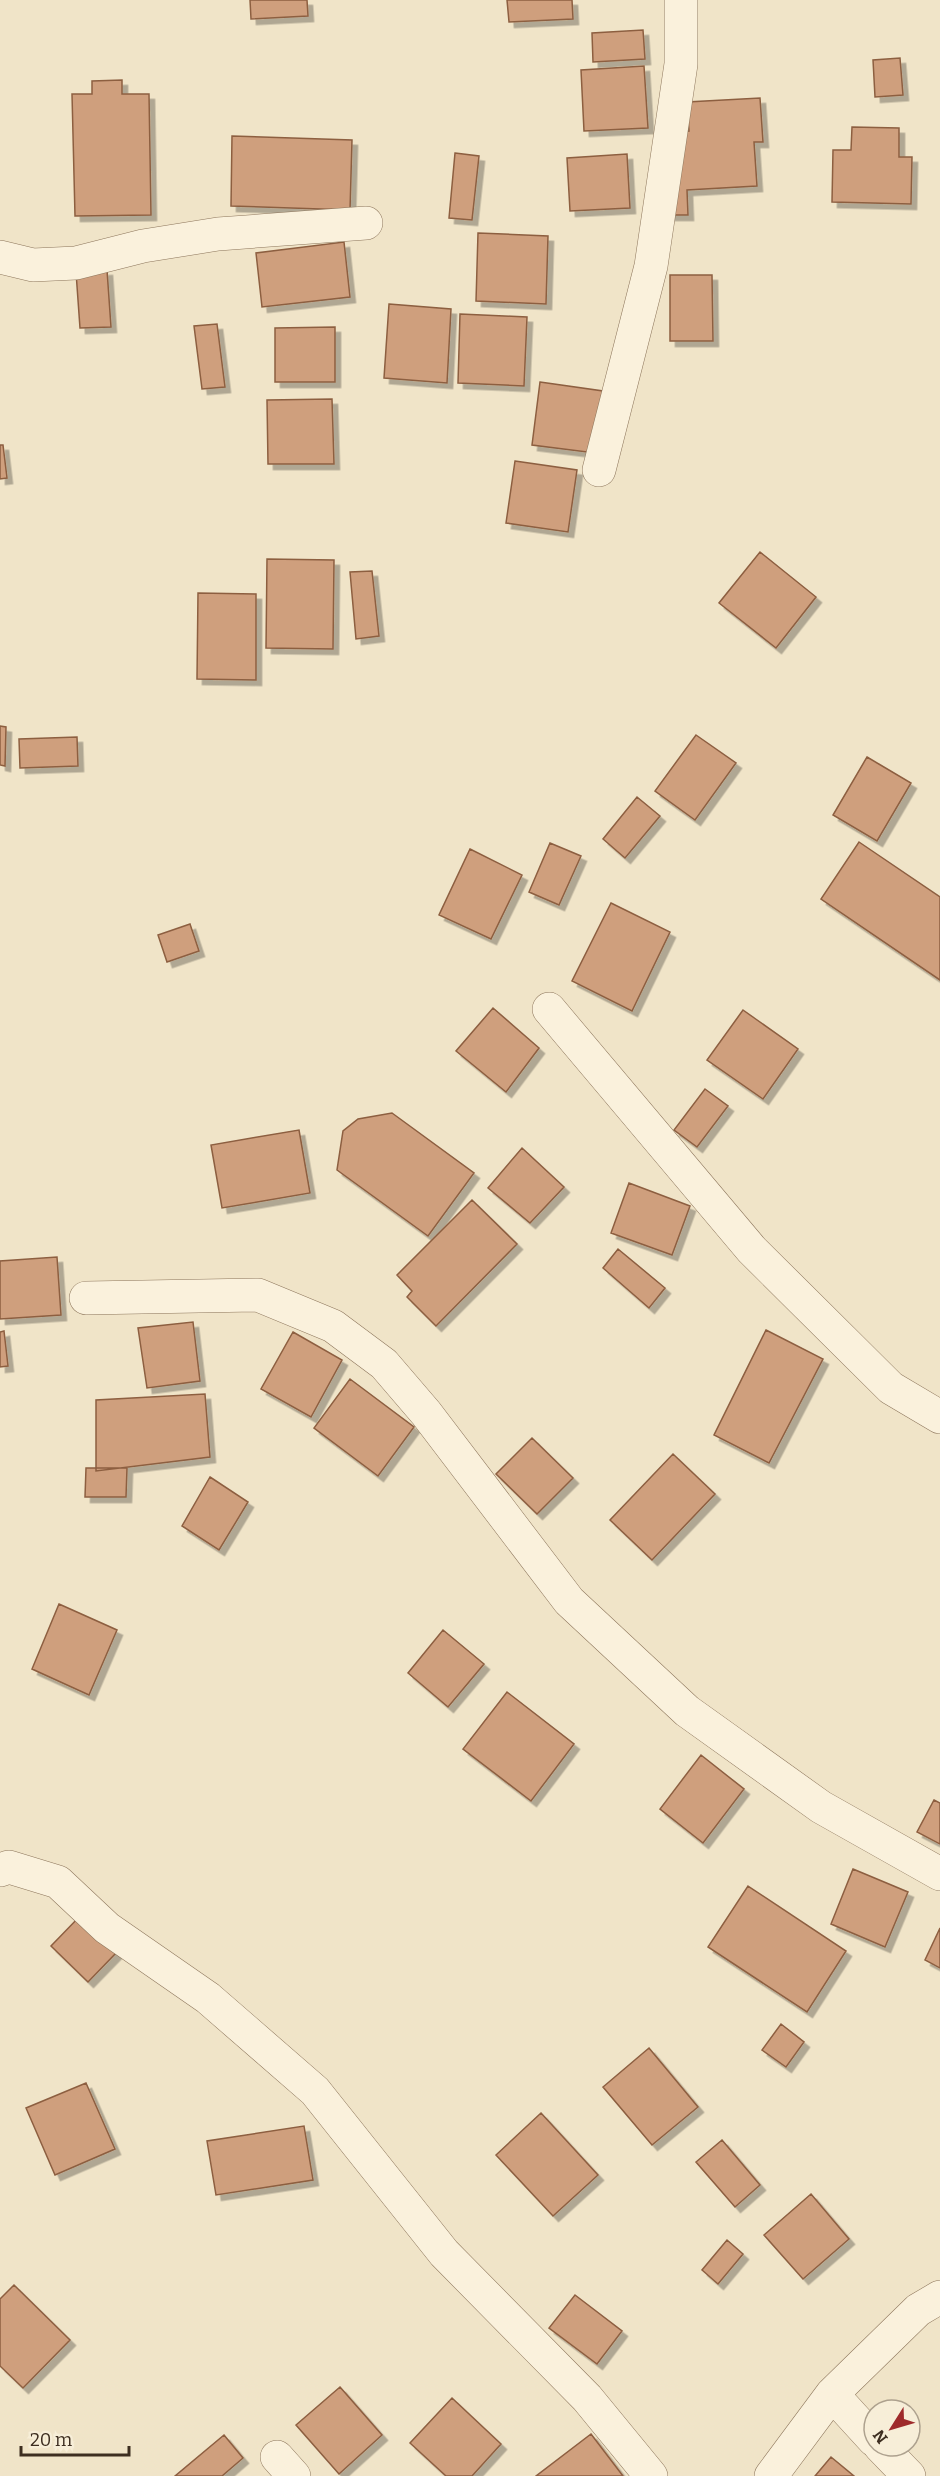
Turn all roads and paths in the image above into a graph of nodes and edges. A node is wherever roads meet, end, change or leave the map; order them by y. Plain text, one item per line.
1 (681, 0) edge
2 (366, 223) dead end
3 (0, 257) edge
4 (598, 470) dead end
5 (549, 1009) dead end
6 (86, 1298) dead end
7 (940, 1418) edge
8 (0, 1870) edge
9 (940, 1874) edge
10 (940, 2297) edge
11 (832, 2394) junction
12 (862, 2427) edge
13 (892, 2458) edge
14 (651, 2476) edge
15 (771, 2476) edge
16 (909, 2476) edge

1 - 4 street
2 - 3 street
5 - 7 street
6 - 9 street
8 - 14 street
10 - 11 street
11 - 12 street
11 - 15 street
13 - 16 street

